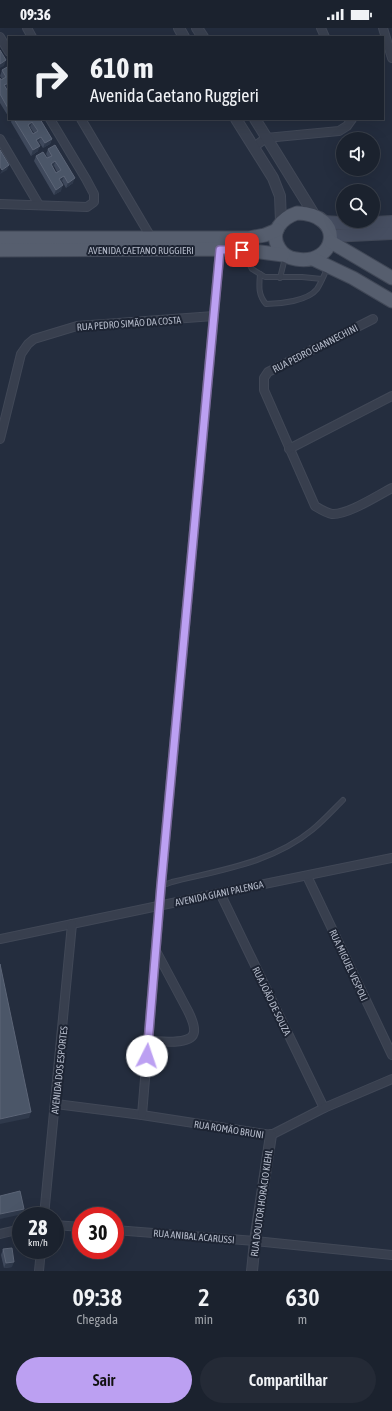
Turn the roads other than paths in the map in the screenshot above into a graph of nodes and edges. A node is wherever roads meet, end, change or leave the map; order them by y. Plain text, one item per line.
1 (383, 28) edge
2 (0, 37) edge
3 (8, 50) edge
4 (392, 58) edge
5 (51, 120) edge
6 (82, 120) edge
7 (237, 120) edge
8 (255, 120) edge
9 (351, 120) edge
10 (266, 138) junction
11 (0, 139) edge
12 (254, 147) junction
13 (0, 204) edge
14 (39, 205) junction
15 (319, 219) junction
16 (392, 222) edge
17 (279, 226) junction
18 (392, 234) edge
19 (0, 238) edge
20 (152, 239) junction
21 (331, 239) junction
22 (0, 250) edge
23 (220, 250) junction
24 (242, 250) junction
25 (284, 255) junction
26 (312, 259) junction
27 (328, 266) junction
28 (260, 274) junction
29 (280, 278) junction
30 (392, 278) edge
31 (322, 279) junction
32 (392, 301) edge
33 (214, 316) junction
34 (373, 319) dead end
35 (392, 396) edge
36 (0, 440) edge
37 (289, 449) junction
38 (392, 488) edge
39 (343, 800) dead end
40 (392, 858) edge
41 (307, 876) junction
42 (161, 886) junction
43 (220, 893) junction
44 (159, 906) junction
45 (72, 924) junction
46 (0, 939) edge
47 (156, 950) junction
48 (148, 1041) junction
49 (392, 1055) edge
50 (392, 1079) edge
51 (56, 1104) junction
52 (324, 1108) junction
53 (142, 1116) junction
54 (271, 1135) junction
55 (45, 1207) edge
56 (12, 1231) edge
57 (124, 1231) edge
58 (0, 1234) edge
59 (255, 1242) junction
60 (392, 1255) edge
61 (40, 1259) edge
62 (39, 1271) edge
63 (252, 1271) edge

1 - 4 street
2 - 3 street
5 - 14 street
6 - 20 street
7 - 12 street
8 - 10 street
9 - 10 street
10 - 12 street
10 - 15 street
11 - 14 street
12 - 17 street
13 - 14 street
15 - 16 main road
15 - 17 main road
15 - 21 main road
17 - 20 main road, AVENIDA CAETANO RUGGIERI
17 - 25 main road
18 - 21 main road
19 - 20 main road, AVENIDA CAETANO RUGGIERI
21 - 26 main road
21 - 30 main road
22 - 23 main road, AVENIDA CAETANO RUGGIERI
23 - 24 main road, AVENIDA CAETANO RUGGIERI
23 - 33 street
24 - 25 main road, AVENIDA CAETANO RUGGIERI
24 - 28 lane
25 - 26 main road
25 - 29 lane
26 - 27 main road
27 - 31 lane
27 - 32 main road
28 - 29 lane
28 - 31 lane
29 - 31 lane
33 - 36 street, RUA PEDRO SIMÃO DA COSTA
33 - 42 street
34 - 37 street, RUA PEDRO GIANNECHINI
35 - 37 street
37 - 38 street, RUA PEDRO GIANNECHINI
39 - 42 lane
40 - 41 street, AVENIDA GIANI PALENGA
41 - 43 street, AVENIDA GIANI PALENGA
41 - 49 street, RUA MIGUEL VESPOLI
42 - 44 street
43 - 44 street, AVENIDA GIANI PALENGA
43 - 52 street, RUA JOÃO DE SOUZA
44 - 45 street, AVENIDA GIANI PALENGA
44 - 47 street
45 - 46 street, AVENIDA GIANI PALENGA
45 - 51 street, AVENIDA DOS ESPORTES
47 - 48 street
47 - 48 street
48 - 53 street
50 - 52 street, RUA ROMÃO BRUNI
51 - 53 street, RUA ROMÃO BRUNI
51 - 55 street, AVENIDA DOS ESPORTES
52 - 54 street, RUA ROMÃO BRUNI
53 - 54 street, RUA ROMÃO BRUNI
54 - 59 street, RUA DOUTOR HORÁCIO KIEHL
56 - 58 street
57 - 59 street, RUA ANIBAL ACARUSSI
59 - 60 street, RUA ANIBAL ACARUSSI
59 - 63 street, RUA DOUTOR HORÁCIO KIEHL
61 - 62 street

